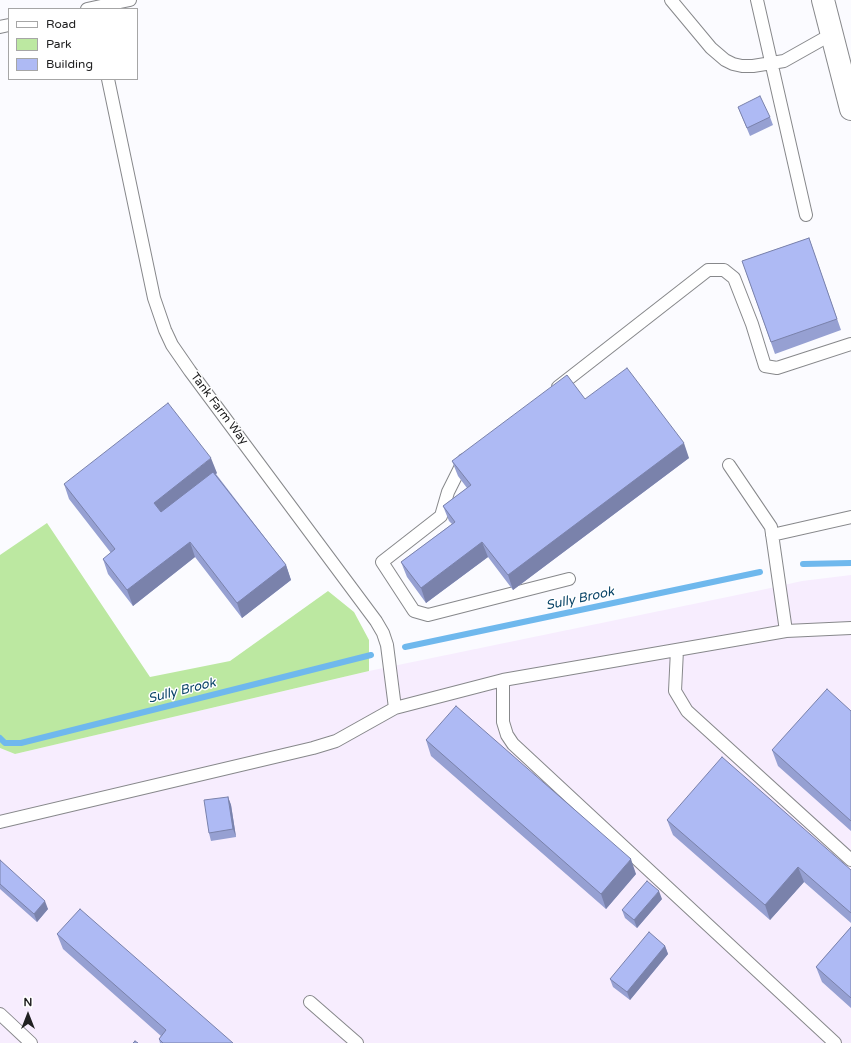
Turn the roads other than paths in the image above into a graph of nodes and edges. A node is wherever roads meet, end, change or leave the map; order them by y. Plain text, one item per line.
1 (130, 0) edge
2 (671, 0) edge
3 (757, 0) edge
4 (823, 0) edge
5 (91, 6) edge
6 (832, 34) junction
7 (772, 63) junction
8 (108, 80) edge
9 (851, 109) edge
10 (806, 216) dead end
11 (851, 344) edge
12 (551, 392) edge
13 (476, 451) edge
14 (729, 465) dead end
15 (851, 517) edge
16 (772, 535) junction
17 (569, 579) dead end
18 (851, 628) edge
19 (786, 631) junction
20 (677, 650) junction
21 (503, 680) junction
22 (395, 708) junction
23 (0, 822) edge
24 (851, 860) edge
25 (310, 1002) dead end
26 (0, 1014) edge
27 (31, 1043) edge
28 (358, 1043) edge
29 (835, 1043) edge

1 - 5 lane
2 - 7 lane
3 - 7 lane
4 - 6 main road
6 - 7 lane
6 - 9 main road
7 - 10 lane
8 - 22 lane, Tank Farm Way
11 - 12 lane
13 - 17 lane
14 - 16 lane
15 - 16 lane
16 - 19 lane
18 - 19 lane
19 - 20 lane
20 - 21 lane
20 - 24 lane
21 - 22 lane
21 - 29 lane
22 - 23 lane
25 - 28 lane
26 - 27 lane

